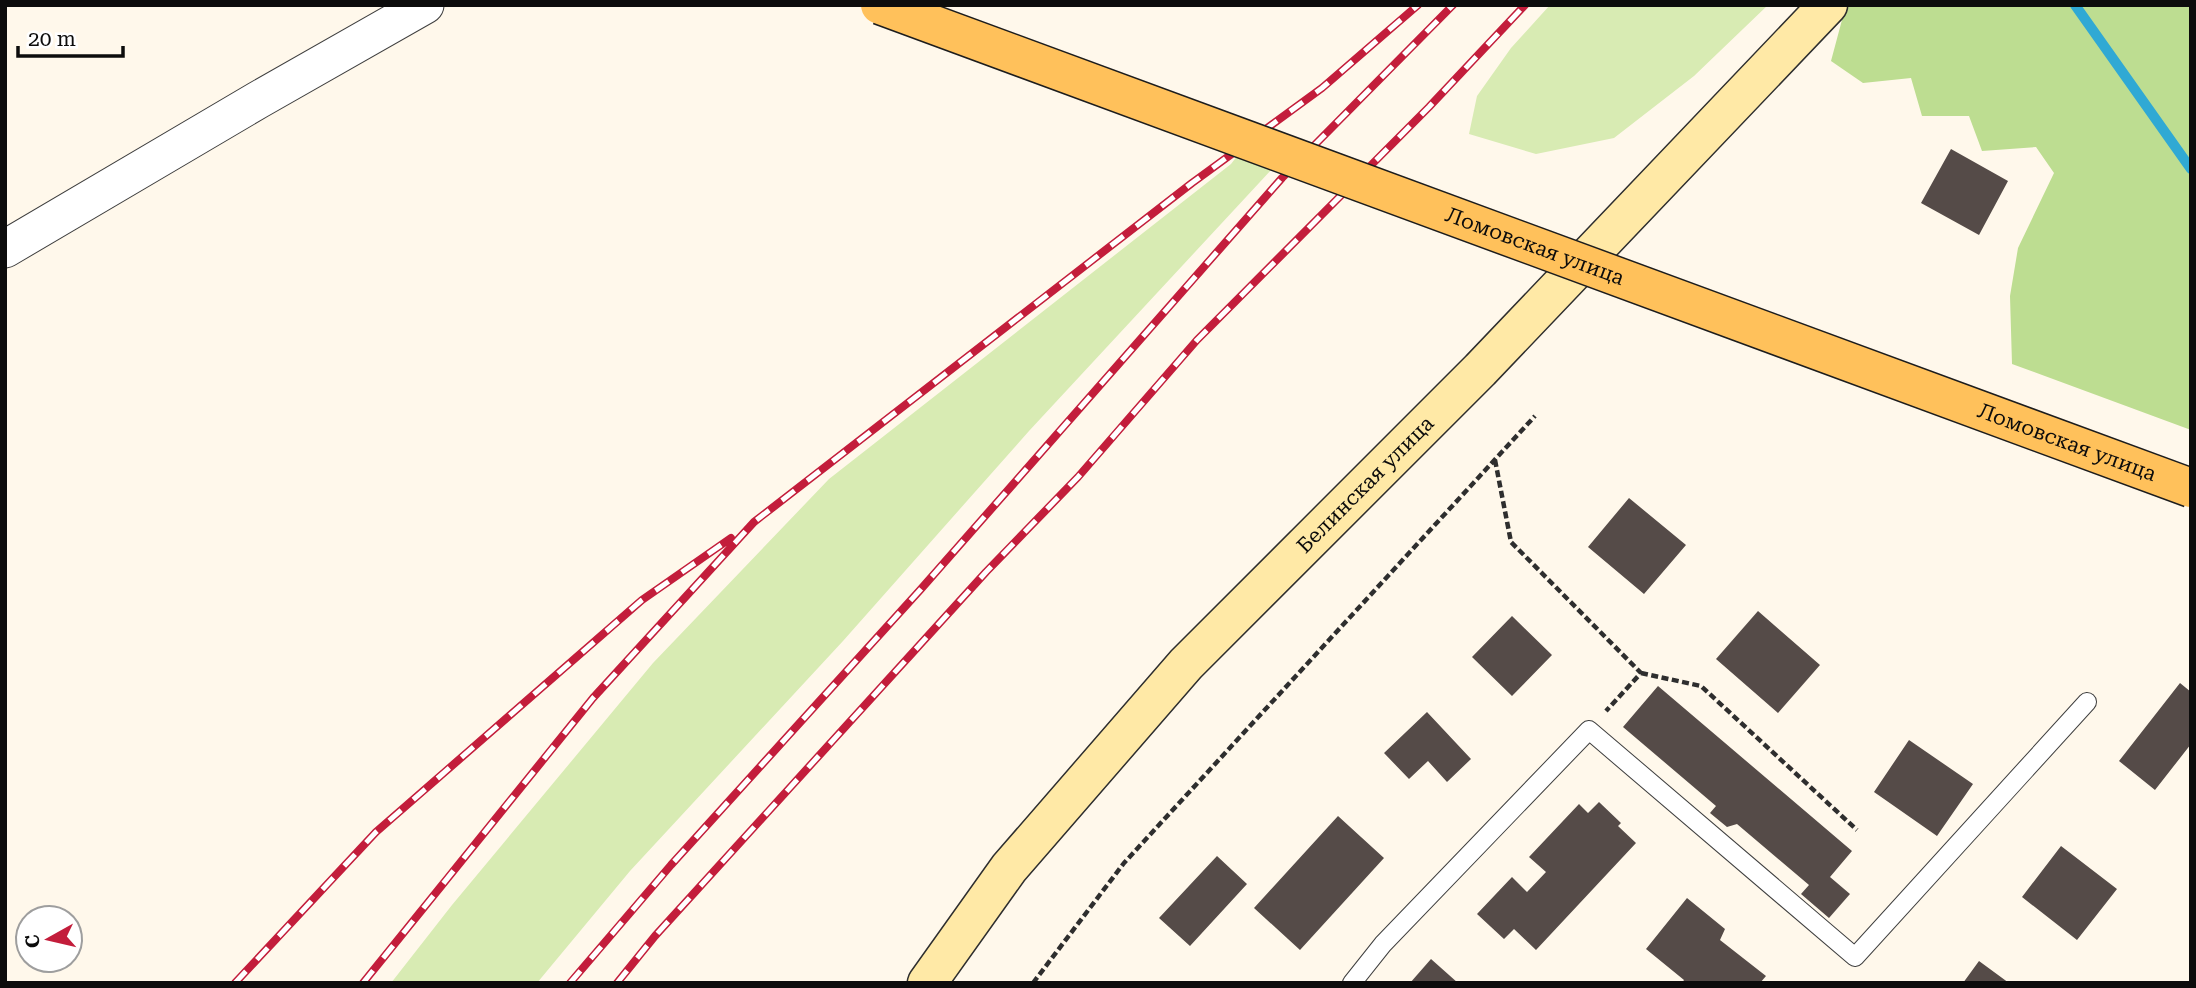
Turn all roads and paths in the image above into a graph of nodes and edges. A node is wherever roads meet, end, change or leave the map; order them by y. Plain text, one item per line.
1 (425, 5) edge
2 (880, 5) edge
3 (1828, 5) edge
4 (5, 249) edge
5 (1535, 416) dead end
6 (1495, 460) junction
7 (2191, 488) edge
8 (1641, 673) junction
9 (2087, 702) dead end
10 (1589, 730) junction
11 (1857, 830) dead end
12 (927, 983) edge
13 (1032, 983) edge
14 (1352, 983) edge

1 - 4 street
2 - 7 main road, Ломовская улица, bridge
3 - 12 main road, Белинская улица
5 - 6 path
6 - 8 path
6 - 13 path
8 - 10 path
8 - 11 path
9 - 10 lane
10 - 14 lane

